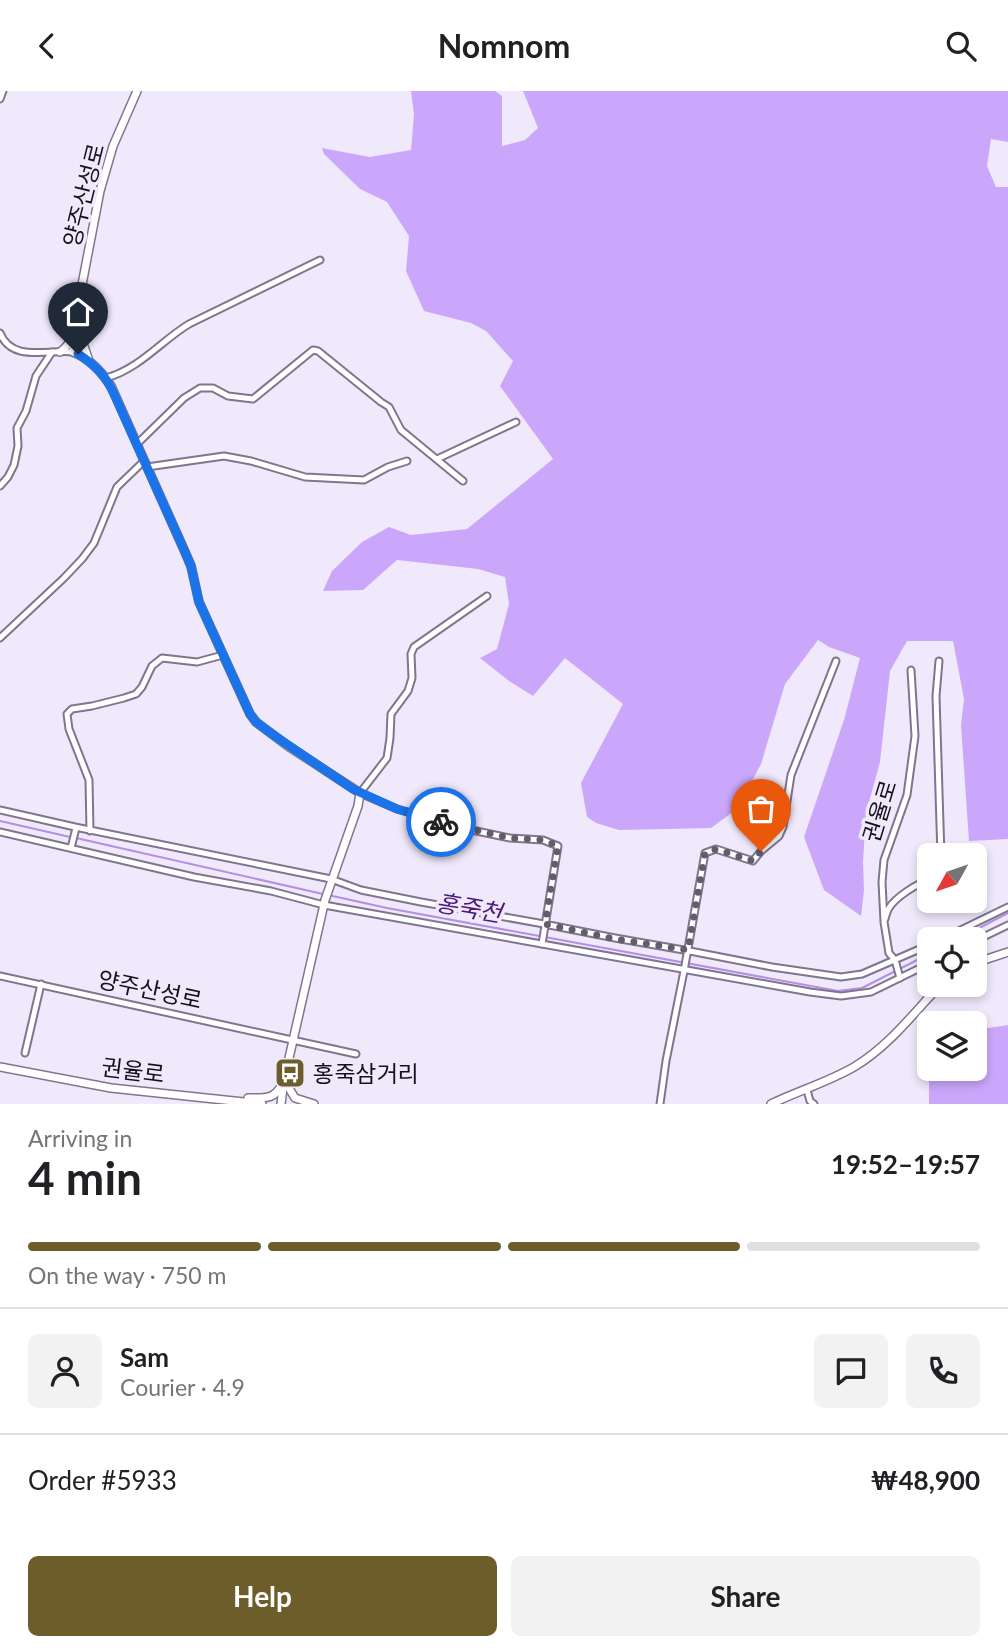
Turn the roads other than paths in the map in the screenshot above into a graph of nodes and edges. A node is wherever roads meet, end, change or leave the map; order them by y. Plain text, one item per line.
1 (3, 91) edge
2 (137, 91) edge
3 (0, 99) edge
4 (320, 260) dead end
5 (75, 321) junction
6 (0, 333) edge
7 (57, 352) junction
8 (73, 352) junction
9 (90, 362) junction
10 (106, 378) junction
11 (516, 422) dead end
12 (137, 444) junction
13 (437, 459) junction
14 (407, 461) dead end
15 (145, 464) junction
16 (463, 481) dead end
17 (0, 486) edge
18 (487, 596) dead end
19 (0, 638) edge
20 (223, 655) junction
21 (836, 661) dead end
22 (939, 661) dead end
23 (911, 670) dead end
24 (360, 793) junction
25 (0, 810) edge
26 (76, 828) junction
27 (90, 831) junction
28 (0, 832) edge
29 (941, 843) edge
30 (71, 848) junction
31 (331, 879) junction
32 (917, 885) edge
33 (324, 903) junction
34 (1008, 907) edge
35 (884, 922) junction
36 (545, 924) junction
37 (1008, 925) edge
38 (967, 927) edge
39 (987, 935) edge
40 (542, 944) junction
41 (917, 950) edge
42 (687, 952) junction
43 (1008, 952) edge
44 (987, 959) edge
45 (895, 960) junction
46 (684, 971) junction
47 (917, 971) edge
48 (0, 976) edge
49 (900, 978) junction
50 (41, 984) junction
51 (929, 997) edge
52 (293, 1040) junction
53 (25, 1053) dead end
54 (356, 1054) dead end
55 (0, 1067) edge
56 (284, 1080) junction
57 (807, 1090) junction
58 (237, 1101) junction
59 (262, 1104) edge
60 (281, 1104) edge
61 (314, 1104) edge
62 (660, 1104) edge
63 (771, 1104) edge
64 (814, 1104) edge

1 - 3 street
2 - 5 street, 양주산성로
4 - 10 street
5 - 7 street
5 - 8 street, 양주산성로
5 - 9 street
6 - 7 street
7 - 8 street
7 - 17 street
8 - 9 street
9 - 10 street
10 - 12 street
11 - 13 street
12 - 13 street
12 - 15 street
13 - 16 street
14 - 15 street
15 - 19 street
15 - 20 street
18 - 24 street
20 - 24 street
20 - 27 street
21 - 42 street
22 - 29 street
23 - 35 street, 권율로
24 - 31 street
24 - 36 street
25 - 26 street
26 - 27 street
26 - 30 street
27 - 31 street
28 - 30 street
30 - 33 street
31 - 33 street
31 - 36 street
32 - 35 street
33 - 40 street
33 - 52 street
34 - 38 street
35 - 45 street, 권율로
36 - 40 street
36 - 42 street
37 - 39 street
40 - 46 street
41 - 45 street
42 - 45 street
42 - 46 street
43 - 44 street
45 - 49 street, 권율로
46 - 49 street
46 - 62 street
47 - 49 street
48 - 50 street, 양주산성로
50 - 52 street, 양주산성로
50 - 53 street
51 - 57 street
52 - 54 street, 양주산성로
52 - 56 street
55 - 58 street, 권율로
56 - 58 street
56 - 60 street
56 - 61 street
57 - 63 street
57 - 64 street
58 - 59 street, 권율로

